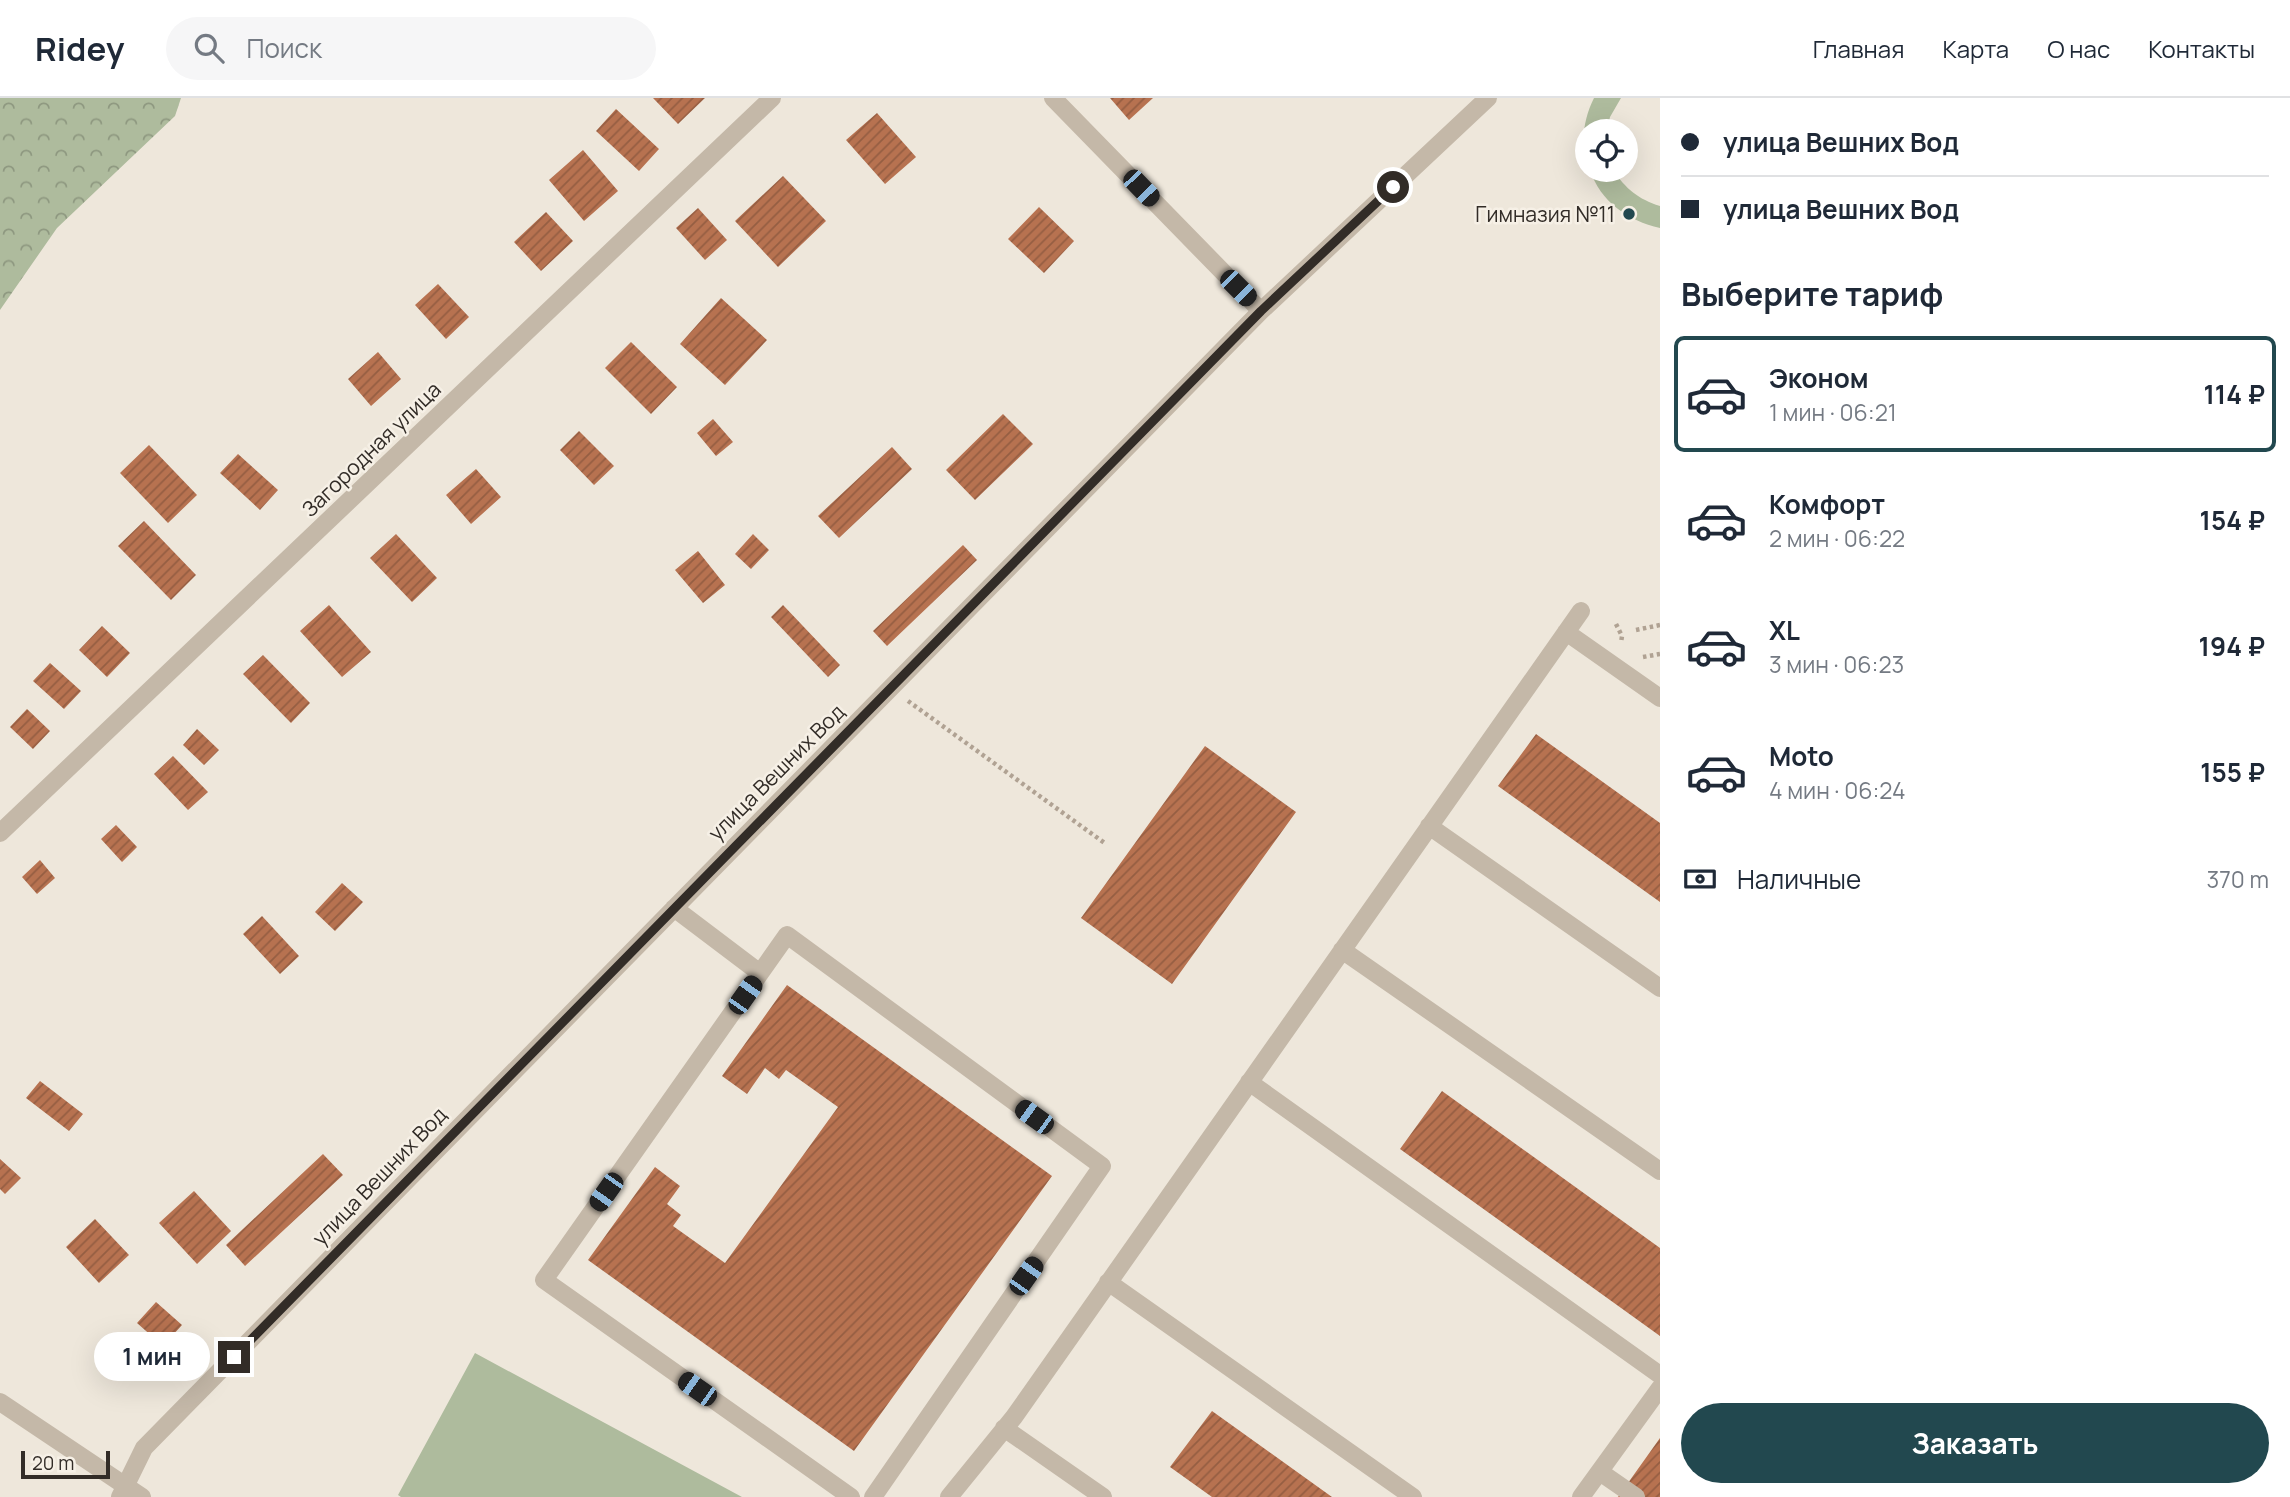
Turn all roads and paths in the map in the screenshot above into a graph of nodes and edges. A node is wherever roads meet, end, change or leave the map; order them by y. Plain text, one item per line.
1 (772, 98) edge
2 (1053, 98) edge
3 (1488, 98) edge
4 (1261, 311) junction
5 (1581, 611) dead end
6 (1660, 625) edge
7 (1636, 630) dead end
8 (1566, 632) junction
9 (1660, 698) edge
10 (907, 700) dead end
11 (1429, 826) junction
12 (0, 833) edge
13 (1106, 844) dead end
14 (674, 908) junction
15 (1342, 950) junction
16 (760, 973) junction
17 (1660, 988) edge
18 (1249, 1082) junction
19 (1660, 1171) edge
20 (1108, 1282) junction
21 (1660, 1375) edge
22 (1660, 1388) edge
23 (0, 1402) edge
24 (1004, 1428) junction
25 (1600, 1472) junction
26 (123, 1492) edge
27 (142, 1497) edge
28 (851, 1497) edge
29 (873, 1497) edge
30 (949, 1497) edge
31 (1103, 1497) edge
32 (1413, 1497) edge
33 (1581, 1497) edge
34 (1636, 1497) edge

1 - 12 street, Загородная улица
2 - 4 street
3 - 4 street, улица Вешних Вод
4 - 14 street, улица Вешних Вод
5 - 8 street
6 - 7 path
8 - 9 street
8 - 11 street
10 - 13 path
11 - 15 street
11 - 17 street
14 - 16 street
14 - 26 street, улица Вешних Вод
15 - 18 street
15 - 19 street
16 - 28 street
16 - 29 street
18 - 20 street
18 - 21 street
20 - 24 street
20 - 32 street
22 - 25 street
23 - 26 street
24 - 30 street
24 - 31 street
25 - 33 street
25 - 34 street
26 - 27 street

